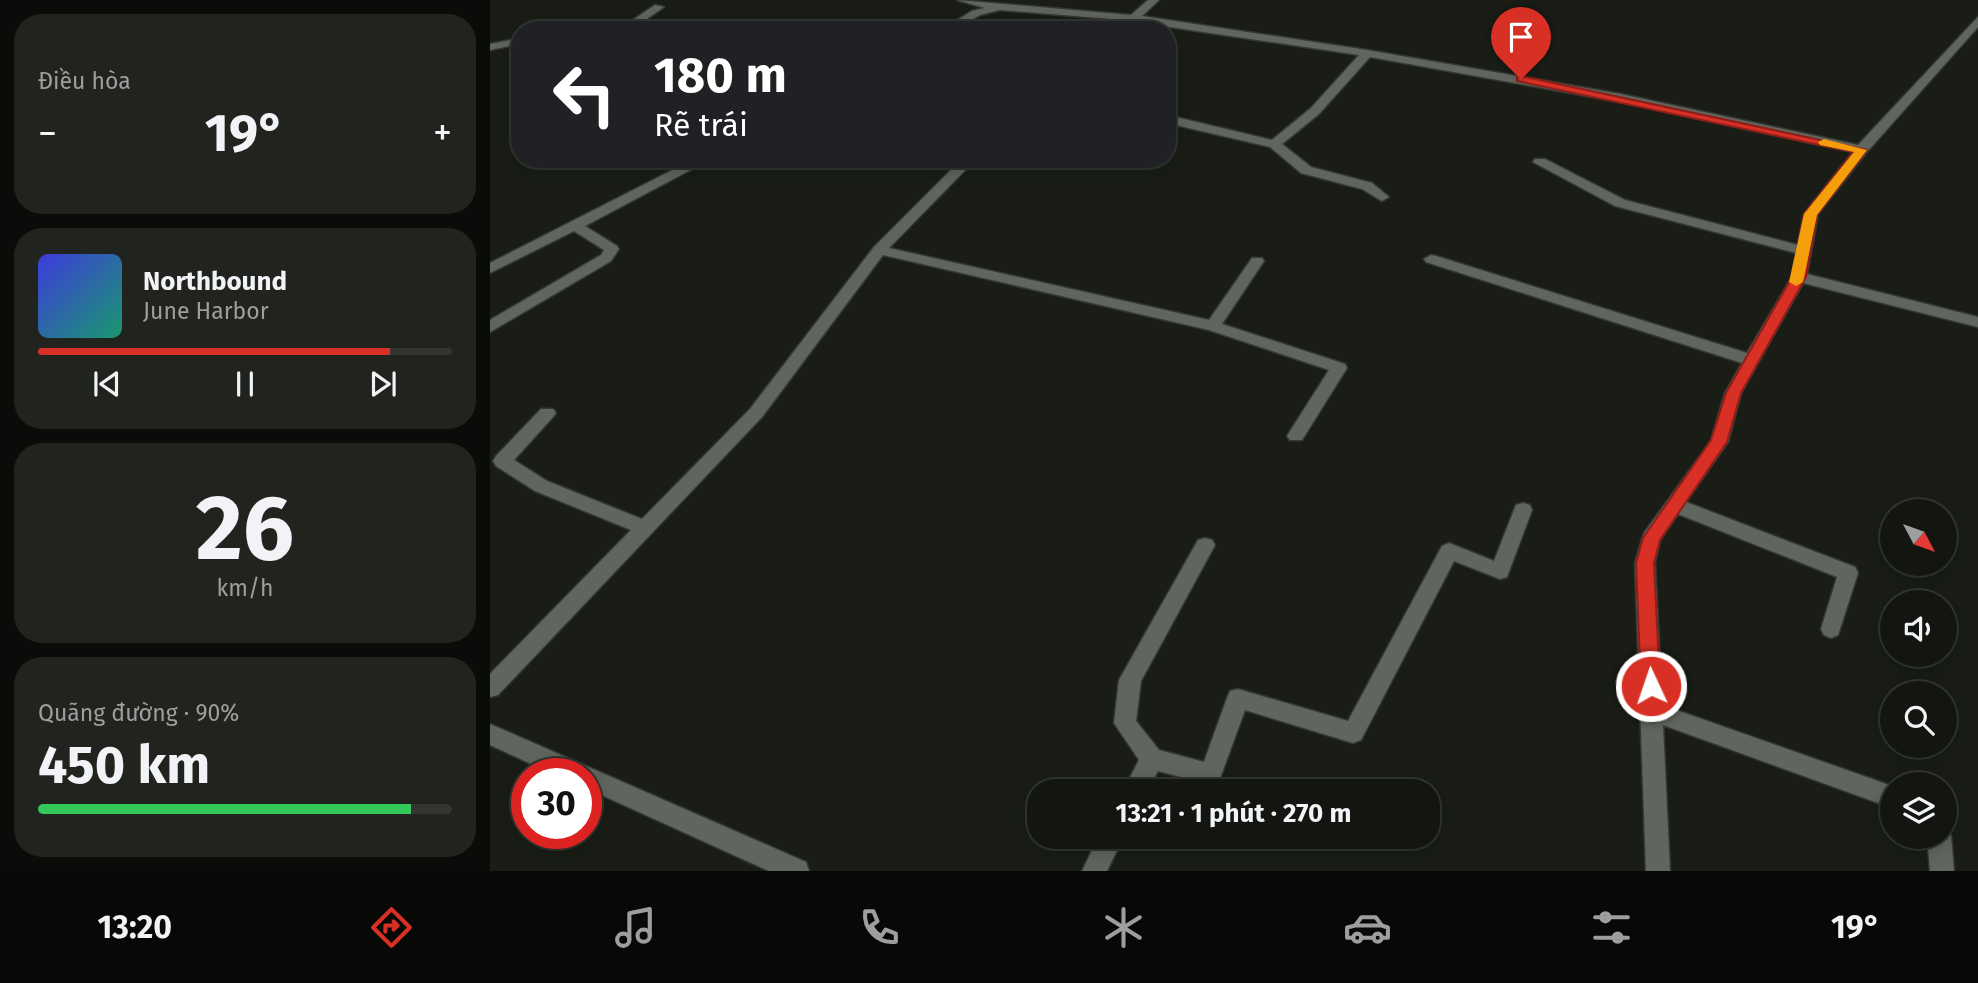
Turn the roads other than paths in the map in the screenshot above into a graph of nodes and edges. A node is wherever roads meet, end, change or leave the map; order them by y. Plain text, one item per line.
1 (962, 0) edge
2 (1154, 0) edge
3 (659, 7) dead end
4 (1000, 7) junction
5 (1134, 18) junction
6 (1978, 20) edge
7 (637, 21) edge
8 (962, 21) edge
9 (1130, 21) edge
10 (1154, 21) edge
11 (1176, 24) edge
12 (511, 43) edge
13 (490, 47) edge
14 (1367, 53) junction
15 (1176, 121) edge
16 (1274, 144) junction
17 (1861, 150) junction
18 (1540, 162) dead end
19 (688, 168) edge
20 (961, 168) edge
21 (1382, 197) dead end
22 (577, 227) junction
23 (879, 250) junction
24 (1804, 251) junction
25 (1431, 258) dead end
26 (1257, 261) dead end
27 (490, 269) edge
28 (1799, 277) junction
29 (1978, 322) edge
30 (1213, 326) junction
31 (490, 327) edge
32 (1751, 360) junction
33 (547, 414) dead end
34 (1296, 436) dead end
35 (1674, 505) junction
36 (1524, 510) dead end
37 (645, 528) junction
38 (1205, 545) dead end
39 (1831, 629) dead end
40 (490, 688) edge
41 (1652, 711) junction
42 (490, 734) edge
43 (543, 758) edge
44 (1152, 759) junction
45 (1141, 779) edge
46 (602, 784) edge
47 (1880, 793) edge
48 (1105, 849) edge
49 (1940, 849) edge
50 (797, 871) edge
51 (1094, 871) edge
52 (1658, 871) edge
53 (1942, 871) edge

1 - 4 street
2 - 5 street
3 - 7 street
4 - 5 street
4 - 8 street
5 - 9 street
5 - 10 street
6 - 17 street
11 - 14 street
12 - 13 street
14 - 16 street
14 - 17 street
15 - 16 street
16 - 21 street
17 - 24 street
18 - 24 street
19 - 22 street
20 - 23 street
22 - 27 street
22 - 31 street
23 - 30 street
23 - 37 street
24 - 28 street
25 - 32 street
26 - 30 street
28 - 29 street
28 - 32 street
30 - 34 street
32 - 35 street
33 - 37 street
35 - 39 street
35 - 41 street
36 - 44 street
37 - 40 street
38 - 44 street
41 - 47 street
41 - 52 street
42 - 43 street
44 - 45 street
46 - 50 street
48 - 51 street
49 - 53 street

